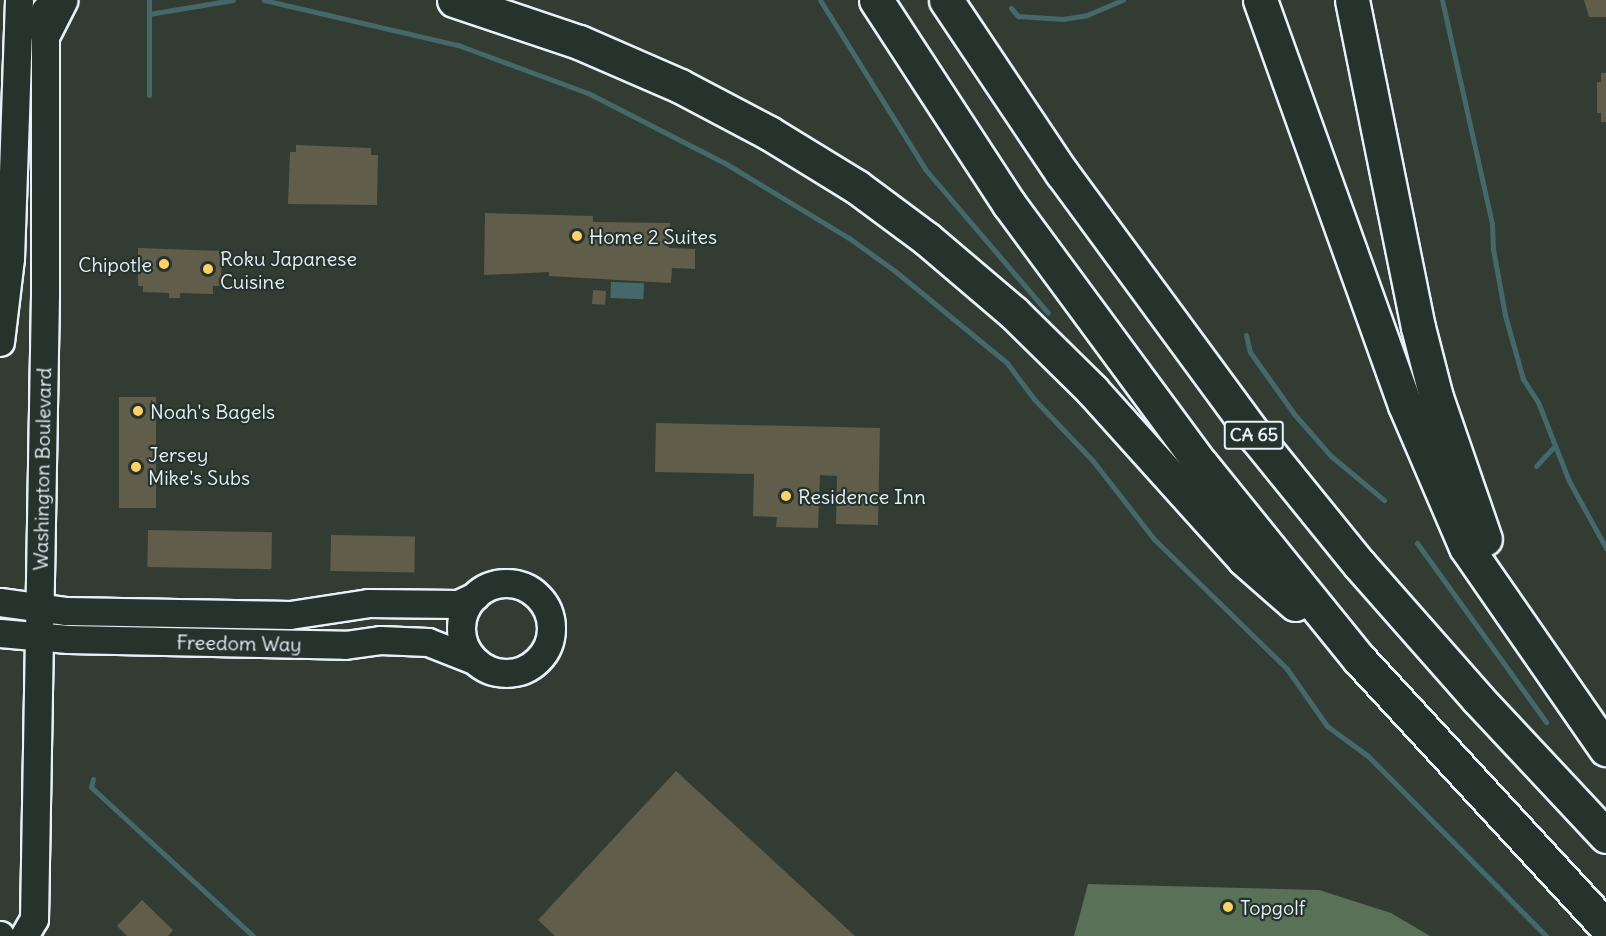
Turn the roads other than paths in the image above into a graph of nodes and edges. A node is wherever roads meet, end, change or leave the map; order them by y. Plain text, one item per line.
1 (19, 0) edge
2 (60, 0) edge
3 (454, 0) edge
4 (876, 0) edge
5 (946, 0) edge
6 (1260, 0) edge
7 (1352, 0) edge
8 (45, 15) edge
9 (0, 342) edge
10 (475, 596) junction
11 (0, 602) edge
12 (39, 608) junction
13 (1522, 623) junction
14 (0, 633) edge
15 (39, 636) junction
16 (474, 660) junction
17 (1360, 660) junction
18 (1606, 749) edge
19 (1606, 836) edge
20 (1606, 927) edge
21 (24, 936) edge

1 - 9 main road
2 - 8 highway
3 - 17 highway
4 - 17 highway, CA 65
5 - 19 highway, CA 65
6 - 13 highway
7 - 13 highway
8 - 12 main road, Washington Boulevard
10 - 12 main road, Freedom Way
10 - 16 main road
10 - 16 main road
11 - 12 main road, Freedom Way
12 - 15 main road, Washington Boulevard
13 - 18 highway
14 - 15 main road, Freedom Way
15 - 16 main road, Freedom Way
15 - 21 main road, Washington Boulevard
17 - 20 highway, CA 65

